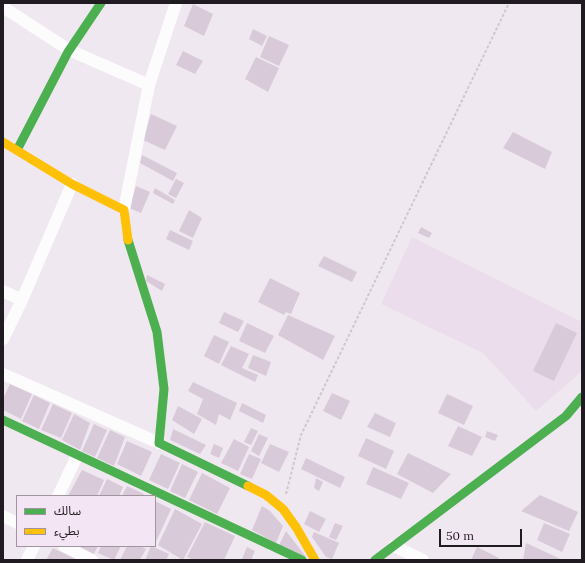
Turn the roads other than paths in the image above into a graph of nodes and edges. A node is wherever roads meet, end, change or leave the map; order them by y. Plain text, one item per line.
1 (101, 3) edge
2 (176, 3) edge
3 (3, 7) edge
4 (69, 50) junction
5 (149, 85) junction
6 (3, 142) edge
7 (17, 150) junction
8 (72, 184) junction
9 (124, 210) junction
10 (3, 291) edge
11 (22, 300) junction
12 (3, 339) edge
13 (3, 374) edge
14 (582, 398) edge
15 (3, 420) edge
16 (159, 443) junction
17 (77, 456) junction
18 (58, 495) edge
19 (3, 516) edge
20 (16, 522) edge
21 (394, 546) junction
22 (34, 547) edge
23 (66, 547) edge
24 (27, 560) edge
25 (92, 560) edge
26 (302, 560) edge
27 (315, 560) edge
28 (375, 560) edge
29 (423, 560) edge

1 - 4 street
2 - 5 street
3 - 4 street
4 - 5 street
4 - 7 street
5 - 9 street
6 - 7 street
7 - 8 street
8 - 9 street
8 - 11 street
9 - 16 street
10 - 11 street
11 - 12 street
13 - 16 street
14 - 21 street
15 - 17 street
16 - 27 street
17 - 18 street
17 - 26 street
19 - 20 street
21 - 28 street
21 - 29 street
22 - 24 street
23 - 25 street

